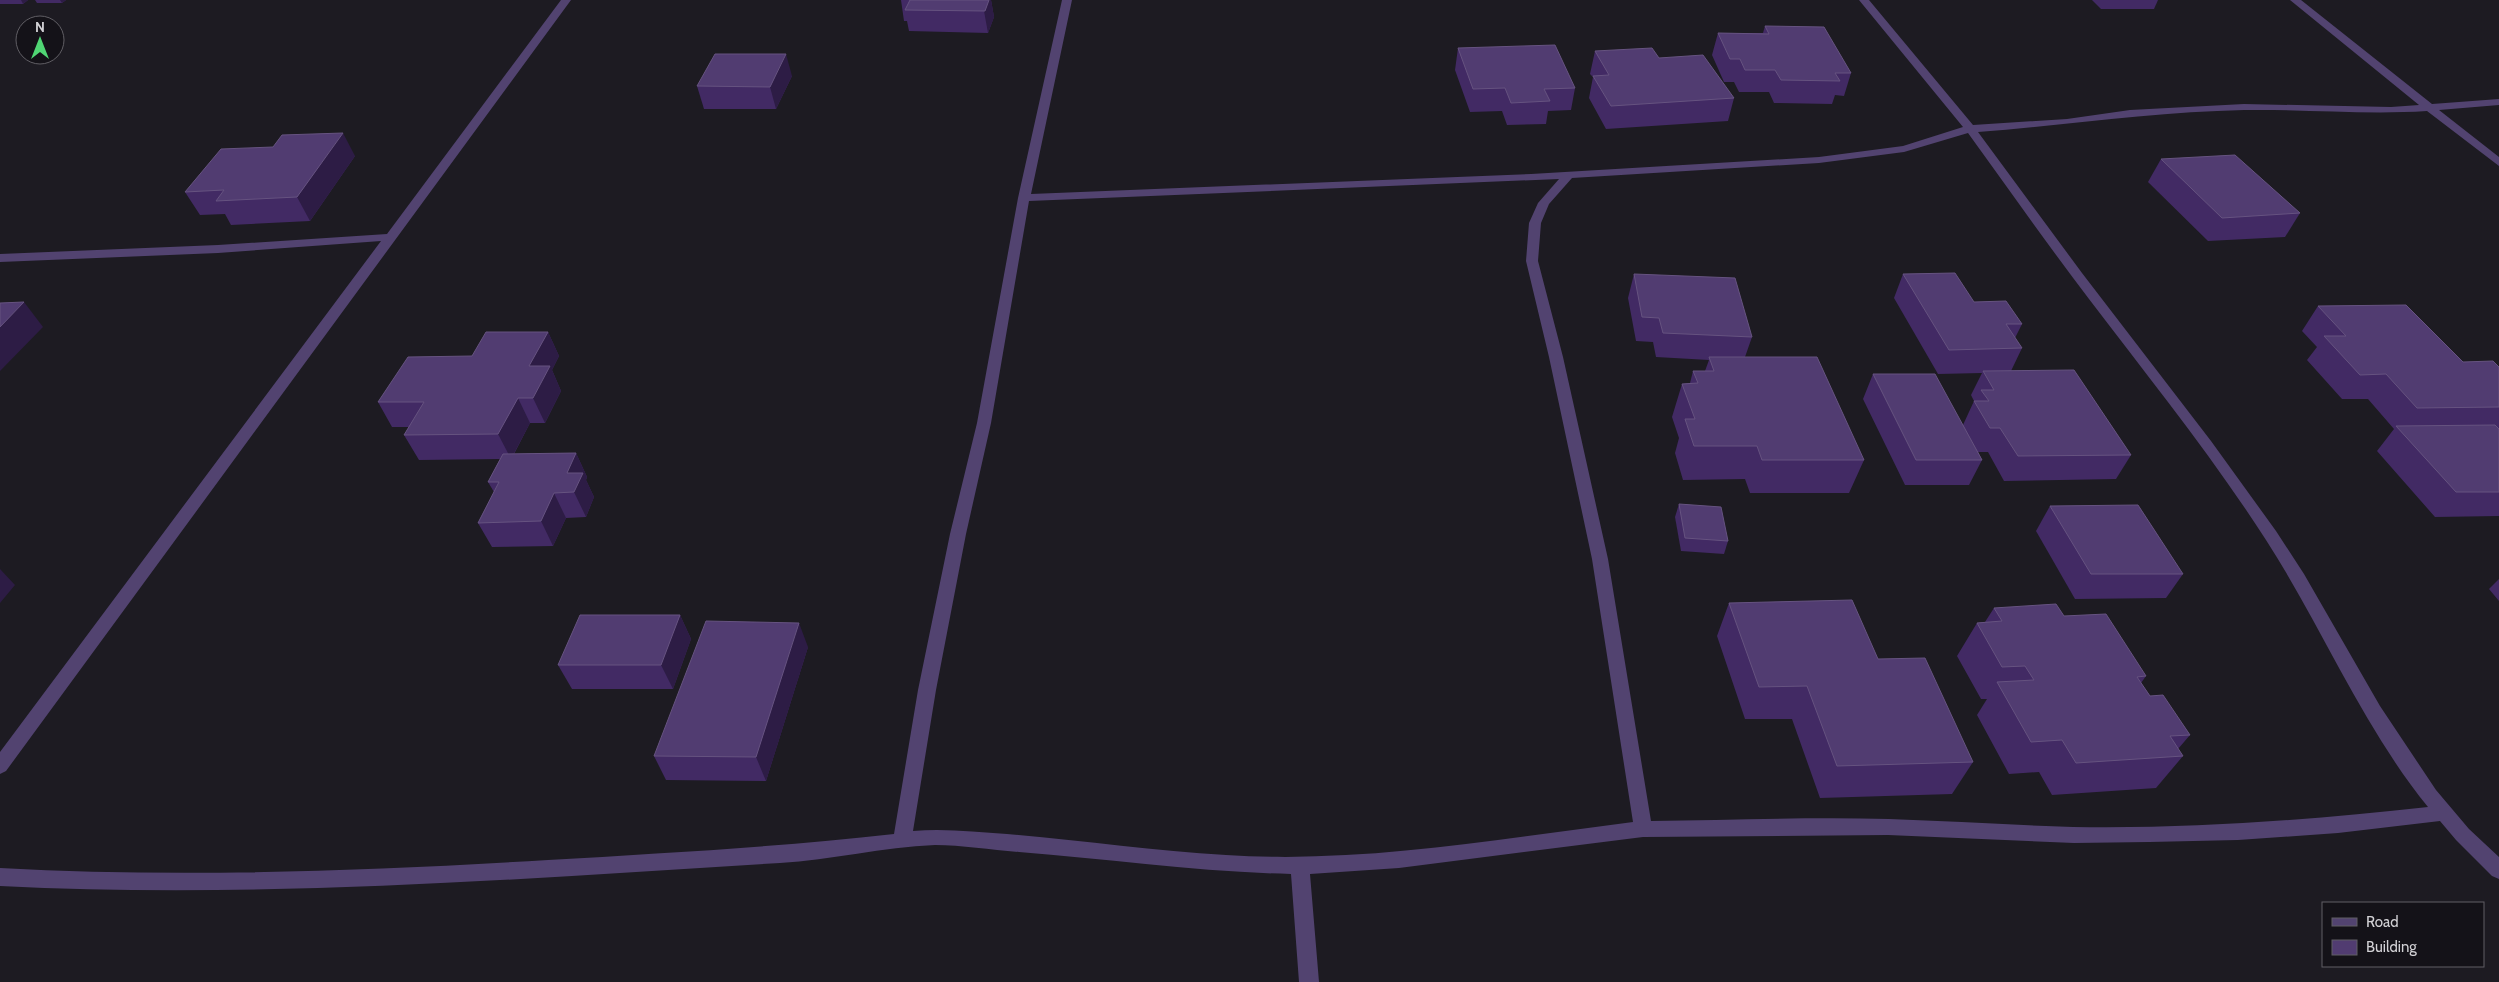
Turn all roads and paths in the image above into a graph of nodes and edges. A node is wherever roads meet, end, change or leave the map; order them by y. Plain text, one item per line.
1 (566, 0) edge
2 (1067, 0) edge
3 (1864, 0) edge
4 (2295, 0) edge
5 (2499, 102) edge
6 (2427, 107) junction
7 (1970, 128) junction
8 (2499, 164) edge
9 (1569, 174) junction
10 (1024, 198) junction
11 (390, 237) junction
12 (0, 258) edge
13 (0, 766) edge
14 (2443, 813) junction
15 (1643, 829) junction
16 (902, 840) junction
17 (1300, 866) junction
18 (2499, 870) edge
19 (0, 877) edge
20 (1309, 982) edge

1 - 11 street
2 - 10 street
3 - 7 street
4 - 6 street
5 - 6 street
6 - 7 street
6 - 8 street
7 - 9 street
7 - 14 street
9 - 10 street
9 - 15 street
10 - 16 street
11 - 12 street
11 - 13 street
14 - 15 street
14 - 18 street
15 - 17 street
16 - 17 street
16 - 19 street
17 - 20 street

